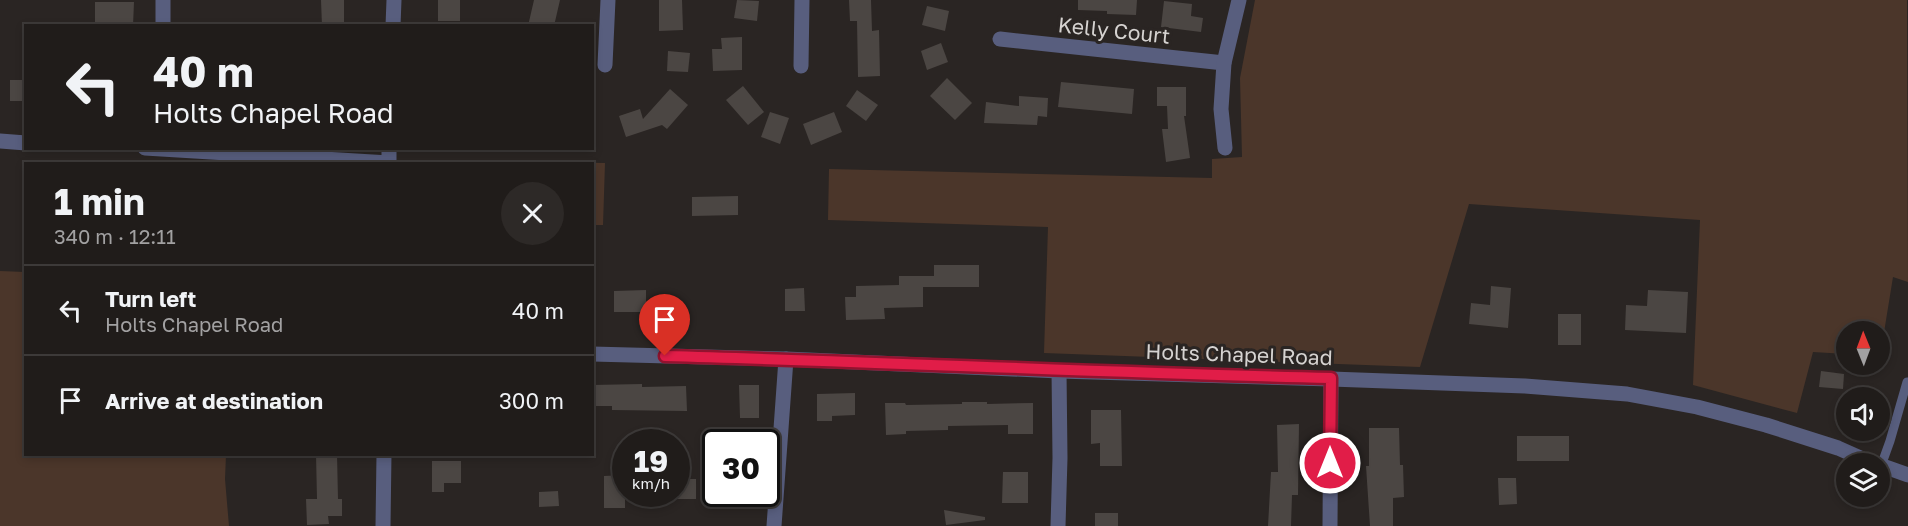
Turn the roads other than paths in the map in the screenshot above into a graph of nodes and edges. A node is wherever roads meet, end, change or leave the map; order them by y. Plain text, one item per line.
1 (163, 0) edge
2 (394, 0) edge
3 (608, 0) edge
4 (802, 0) edge
5 (1239, 0) edge
6 (163, 24) edge
7 (393, 24) edge
8 (1000, 39) dead end
9 (1224, 63) junction
10 (605, 65) dead end
11 (801, 66) dead end
12 (0, 141) edge
13 (24, 143) edge
14 (1225, 148) dead end
15 (178, 150) edge
16 (373, 162) edge
17 (594, 354) edge
18 (786, 359) junction
19 (1059, 371) junction
20 (1331, 378) junction
21 (1907, 382) edge
22 (1850, 453) edge
23 (1882, 453) edge
24 (384, 456) edge
25 (1890, 469) edge
26 (1908, 475) edge
27 (383, 526) edge
28 (774, 526) edge
29 (1058, 526) edge
30 (1330, 526) edge

1 - 6 street
2 - 7 street
3 - 10 street
4 - 11 street
5 - 9 street
8 - 9 street, Kelly Court
9 - 14 street
12 - 13 street
15 - 16 street
17 - 18 street, Holts Chapel Road
18 - 19 street, Holts Chapel Road
18 - 28 street
19 - 20 street, Holts Chapel Road
19 - 29 street
20 - 22 street, Holts Chapel Road
20 - 30 street
21 - 23 lane
24 - 27 street
25 - 26 street, Holts Chapel Road

